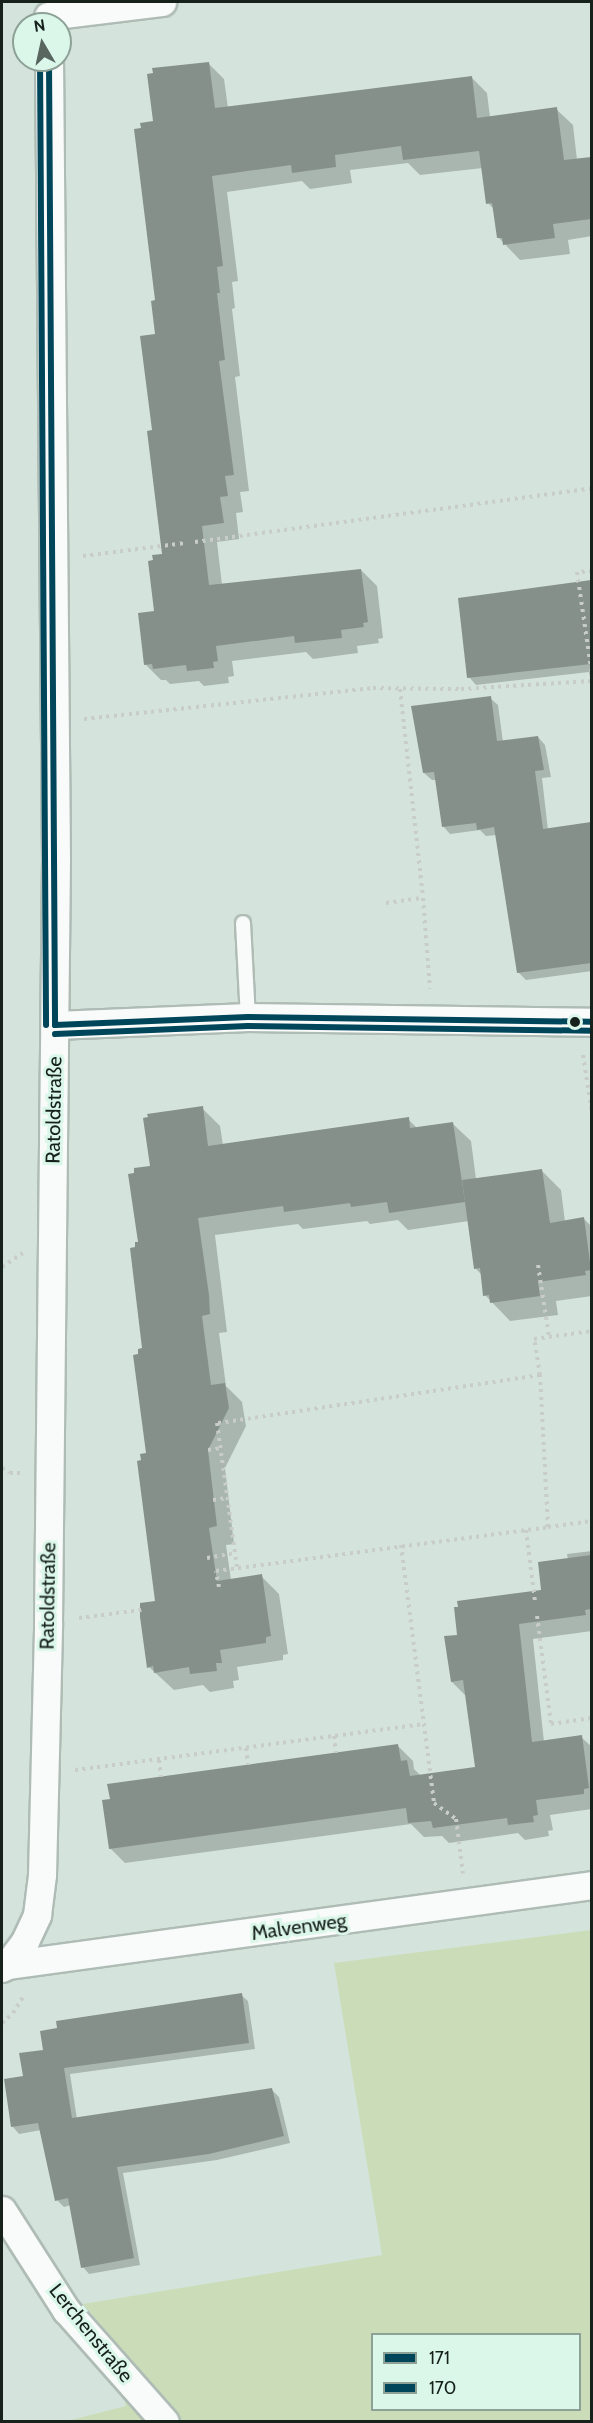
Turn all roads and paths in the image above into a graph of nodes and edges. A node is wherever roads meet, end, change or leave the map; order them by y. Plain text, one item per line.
1 (162, 2) edge
2 (67, 12) edge
3 (49, 72) edge
4 (591, 488) edge
5 (195, 542) dead end
6 (185, 543) dead end
7 (52, 560) junction
8 (591, 571) edge
9 (591, 675) edge
10 (591, 681) edge
11 (400, 689) junction
12 (54, 722) junction
13 (423, 898) junction
14 (387, 903) dead end
15 (243, 923) dead end
16 (248, 1017) junction
17 (432, 1019) junction
18 (591, 1022) edge
19 (55, 1025) junction
20 (583, 1055) dead end
21 (591, 1113) edge
22 (538, 1265) dead end
23 (591, 1331) edge
24 (549, 1337) junction
25 (540, 1375) junction
26 (220, 1448) junction
27 (208, 1450) dead end
28 (227, 1498) junction
29 (213, 1500) dead end
30 (591, 1521) edge
31 (549, 1527) junction
32 (526, 1530) junction
33 (400, 1545) junction
34 (235, 1553) junction
35 (207, 1558) dead end
36 (237, 1567) junction
37 (219, 1587) dead end
38 (535, 1602) dead end
39 (141, 1610) dead end
40 (537, 1616) dead end
41 (48, 1622) junction
42 (591, 1718) edge
43 (424, 1724) junction
44 (334, 1736) junction
45 (246, 1748) junction
46 (336, 1753) dead end
47 (159, 1760) junction
48 (248, 1765) dead end
49 (45, 1774) junction
50 (161, 1777) dead end
51 (591, 1885) edge
52 (465, 1904) junction
53 (4, 1967) edge
54 (2, 2210) edge
55 (165, 2421) edge

1 - 2 street
3 - 7 street, Ratoldstraße
4 - 5 path
6 - 7 path
7 - 12 street, Ratoldstraße
8 - 9 path
10 - 11 path
11 - 12 path
11 - 13 path
12 - 19 street, Ratoldstraße
13 - 14 path
13 - 17 path
15 - 16 lane
16 - 17 street
16 - 19 street
17 - 18 street
19 - 41 street, Ratoldstraße
20 - 21 path
22 - 24 path
23 - 24 path
24 - 25 path
25 - 26 path
25 - 31 path
26 - 27 path
26 - 28 path
28 - 29 path
28 - 34 path
30 - 31 path
31 - 32 path
32 - 33 path
32 - 38 path
33 - 36 path
33 - 43 path
34 - 35 path
34 - 36 path
36 - 37 path
39 - 41 path
40 - 42 path
41 - 49 street, Ratoldstraße
43 - 44 path
43 - 52 path
44 - 45 path
44 - 46 path
45 - 47 path
45 - 48 path
47 - 49 path
47 - 50 path
49 - 53 street, Ratoldstraße
51 - 52 street, Malvenweg
52 - 53 street, Malvenweg
54 - 55 street, Lerchenstraße

